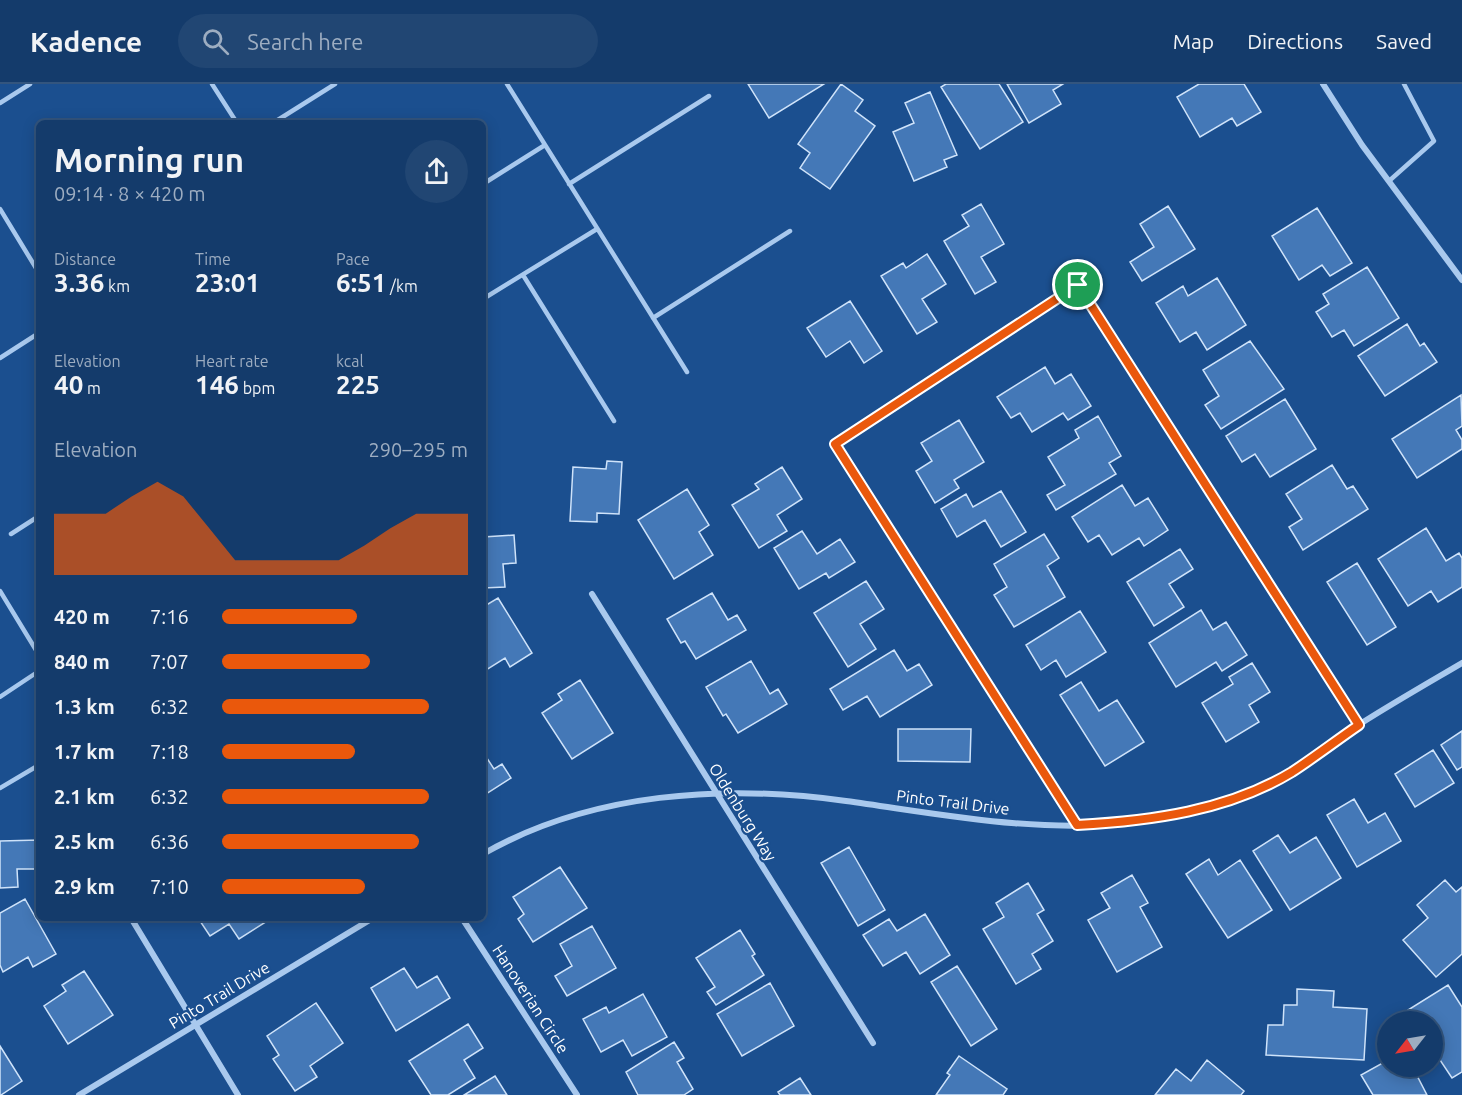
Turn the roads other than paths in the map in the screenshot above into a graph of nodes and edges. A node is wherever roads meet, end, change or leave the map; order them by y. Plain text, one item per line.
1 (30, 84) edge
2 (212, 84) edge
3 (335, 84) edge
4 (507, 84) edge
5 (1323, 84) edge
6 (1404, 84) edge
7 (709, 96) dead end
8 (0, 103) edge
9 (235, 120) edge
10 (278, 120) edge
11 (545, 145) junction
12 (1389, 181) junction
13 (486, 182) edge
14 (569, 184) junction
15 (0, 209) edge
16 (597, 229) junction
17 (790, 231) dead end
18 (36, 267) edge
19 (523, 275) junction
20 (1462, 280) edge
21 (486, 297) edge
22 (653, 318) junction
23 (36, 335) edge
24 (0, 358) edge
25 (687, 372) dead end
26 (614, 421) dead end
27 (36, 518) edge
28 (11, 534) dead end
29 (0, 591) edge
30 (592, 594) dead end
31 (36, 650) edge
32 (1462, 663) edge
33 (36, 673) edge
34 (0, 697) edge
35 (1359, 725) junction
36 (36, 767) edge
37 (0, 788) edge
38 (714, 794) junction
39 (1077, 825) junction
40 (486, 853) edge
41 (133, 921) edge
42 (369, 921) edge
43 (464, 921) edge
44 (196, 1025) junction
45 (873, 1043) dead end
46 (80, 1095) edge
47 (238, 1095) edge
48 (577, 1095) edge

1 - 8 lane
2 - 9 lane
3 - 10 lane
4 - 11 lane
5 - 12 street
6 - 12 lane
7 - 14 lane
11 - 13 lane
11 - 14 lane
12 - 20 street
14 - 16 lane
15 - 18 lane
16 - 19 lane
16 - 22 lane
17 - 22 lane
19 - 21 lane
19 - 26 lane
22 - 25 lane
23 - 24 lane
27 - 28 lane
29 - 31 lane
30 - 38 street, Oldenburg Way
32 - 35 street, Pinto Trail Drive
33 - 34 lane
35 - 39 street, Pinto Trail Drive
35 - 39 street
36 - 37 lane
38 - 39 street, Pinto Trail Drive
38 - 40 street, Pinto Trail Drive
38 - 45 street, Oldenburg Way
41 - 44 street
42 - 44 street, Pinto Trail Drive
43 - 48 street, Hanoverian Circle
44 - 46 street, Pinto Trail Drive
44 - 47 street

